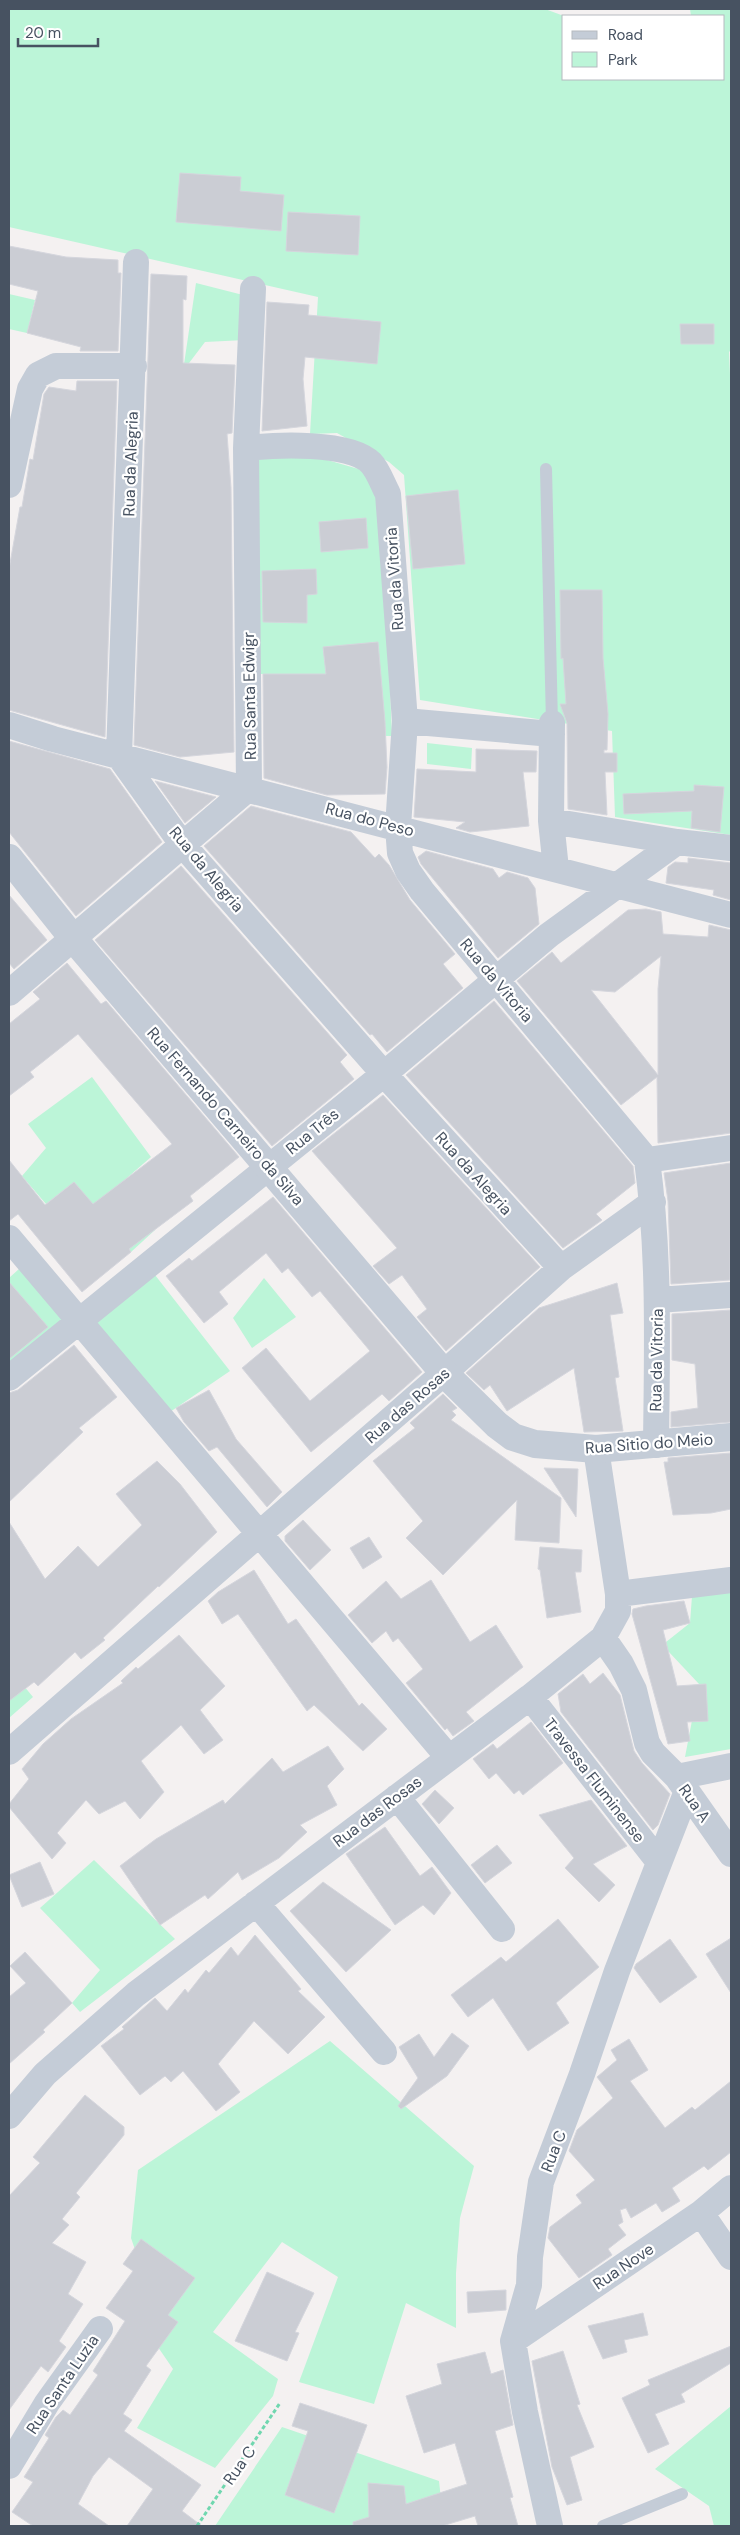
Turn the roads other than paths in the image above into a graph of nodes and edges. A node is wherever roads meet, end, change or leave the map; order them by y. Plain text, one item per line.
1 (136, 262) dead end
2 (253, 289) dead end
3 (134, 366) junction
4 (246, 448) junction
5 (546, 469) dead end
6 (9, 485) edge
7 (405, 720) junction
8 (9, 725) edge
9 (552, 729) junction
10 (119, 756) junction
11 (249, 788) junction
12 (551, 821) junction
13 (398, 827) junction
14 (677, 842) junction
15 (182, 844) junction
16 (731, 848) edge
17 (9, 858) edge
18 (556, 869) junction
19 (617, 885) junction
20 (731, 914) edge
21 (72, 937) junction
22 (497, 979) junction
23 (9, 993) edge
24 (384, 1074) junction
25 (731, 1148) edge
26 (647, 1160) junction
27 (269, 1165) junction
28 (652, 1202) junction
29 (9, 1238) edge
30 (561, 1268) junction
31 (731, 1295) edge
32 (657, 1300) junction
33 (79, 1322) junction
34 (444, 1373) junction
35 (9, 1378) edge
36 (731, 1437) edge
37 (656, 1445) junction
38 (596, 1449) junction
39 (260, 1534) junction
40 (731, 1580) edge
41 (618, 1594) junction
42 (603, 1638) junction
43 (530, 1697) junction
44 (9, 1752) edge
45 (449, 1758) junction
46 (731, 1766) edge
47 (682, 1784) junction
48 (397, 1796) junction
49 (731, 1854) edge
50 (659, 1862) junction
51 (256, 1903) junction
52 (502, 1929) dead end
53 (384, 2052) dead end
54 (11, 2109) edge
55 (731, 2188) edge
56 (701, 2213) junction
57 (731, 2257) edge
58 (100, 2329) dead end
59 (513, 2341) junction
60 (9, 2466) edge
61 (682, 2494) dead end
62 (550, 2526) edge
63 (604, 2526) edge

1 - 3 street, Rua da Alegria
2 - 4 street, Rua Santa Edwigr
3 - 6 street
3 - 10 street, Rua da Alegria
4 - 7 street, Rua da Vitoria
4 - 11 street, Rua Santa Edwigr
5 - 9 lane
7 - 9 street
7 - 13 street, Rua da Vitoria
8 - 10 street, Rua do Peso
9 - 12 street
10 - 11 street, Rua do Peso
10 - 15 street, Rua da Alegria
11 - 13 street, Rua do Peso
11 - 15 street
12 - 14 street
12 - 18 street
13 - 18 street, Rua do Peso
13 - 22 street, Rua da Vitoria
14 - 16 street
14 - 19 street, Rua Três
15 - 21 street
15 - 24 street, Rua da Alegria
17 - 21 street, Rua Fernando Carneiro da Silva
18 - 19 street, Rua do Peso
19 - 20 street, Rua do Peso
19 - 22 street, Rua Três
21 - 23 street
21 - 27 street, Rua Fernando Carneiro da Silva
22 - 24 street, Rua Três
22 - 26 street, Rua da Vitoria
24 - 27 street, Rua Três
24 - 30 street, Rua da Alegria
25 - 26 street
26 - 28 street, Rua da Vitoria
27 - 33 street, Rua Três
27 - 34 street, Rua Fernando Carneiro da Silva
28 - 30 street, Rua das Rosas
28 - 32 street, Rua da Vitoria
29 - 33 street
30 - 34 street, Rua das Rosas
31 - 32 street
32 - 37 street, Rua da Vitoria
33 - 35 street, Rua Três
33 - 39 street
34 - 38 street, Rua Sitio do Meio
34 - 39 street, Rua das Rosas
36 - 37 street, Rua Sitio do Meio
37 - 38 street, Rua Sitio do Meio
38 - 41 street, Rua das Rosas
39 - 44 street, Rua das Rosas
39 - 45 street
40 - 41 street
41 - 42 street, Rua das Rosas
42 - 43 street, Rua das Rosas
42 - 47 street, Rua A
43 - 45 street, Rua das Rosas
43 - 50 street, Travessa Fluminense
45 - 48 street, Rua das Rosas
46 - 47 street
47 - 49 street, Rua A
47 - 50 street, Rua C
48 - 51 street, Rua das Rosas
48 - 52 street
50 - 59 street, Rua C
51 - 53 street
51 - 54 street, Rua das Rosas
55 - 56 street, Rua Nove
56 - 57 street
56 - 59 street, Rua Nove
58 - 60 street, Rua Santa Luzia
59 - 62 street, Rua C
61 - 63 lane

